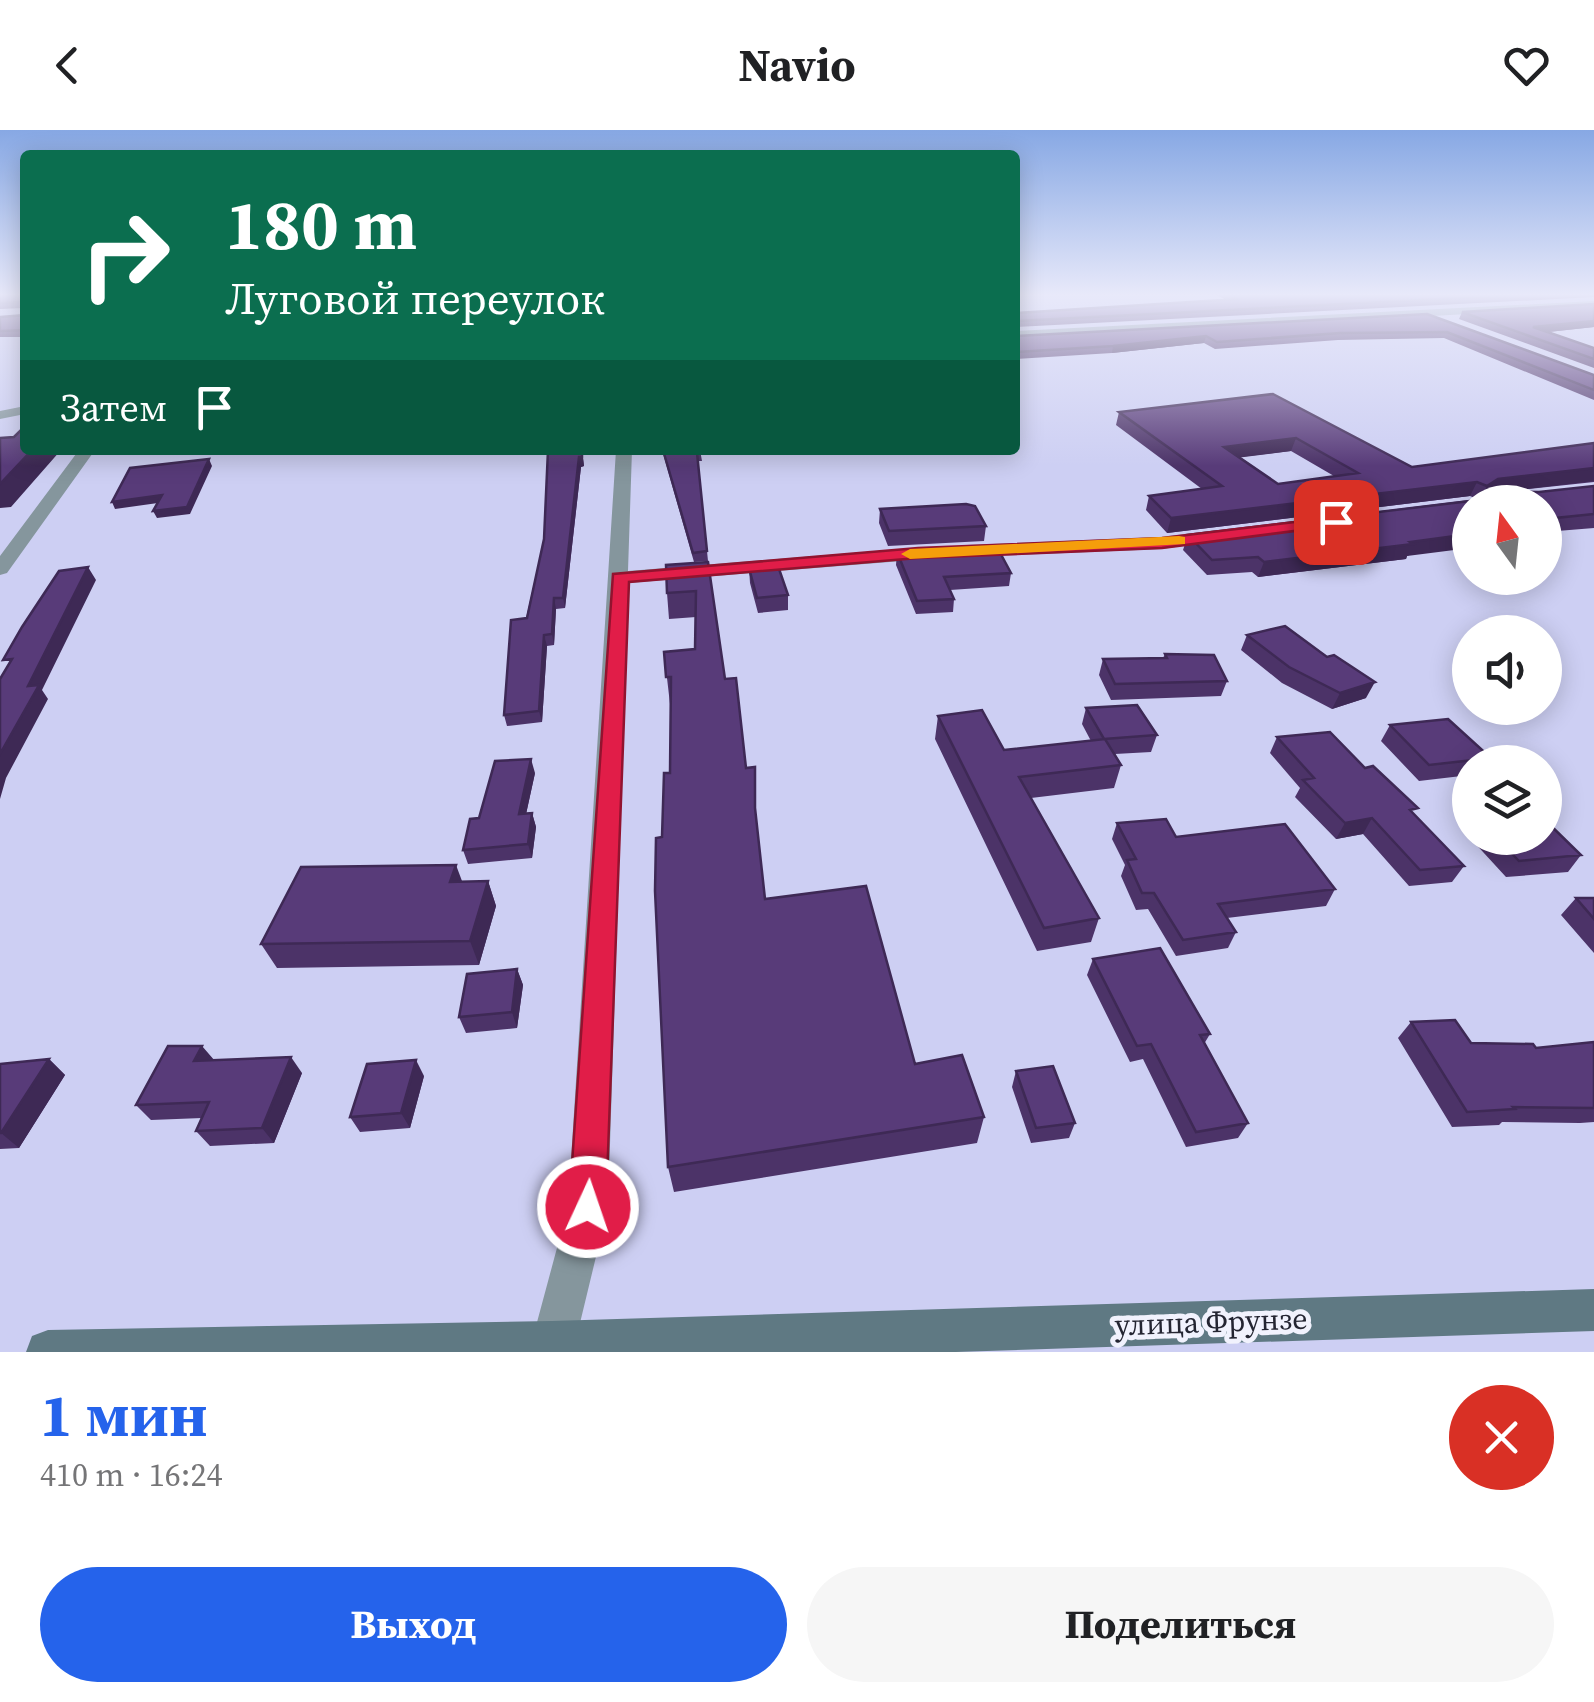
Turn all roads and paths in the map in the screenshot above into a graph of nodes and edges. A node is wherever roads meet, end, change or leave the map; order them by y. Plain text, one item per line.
1 (83, 455) edge
2 (624, 455) edge
3 (1237, 534) edge
4 (0, 569) edge
5 (620, 578) junction
6 (1594, 1310) edge
7 (551, 1348) edge
8 (48, 1352) edge

1 - 4 street
2 - 5 street
3 - 5 street
5 - 7 street
6 - 7 main road, улица Фрунзе
7 - 8 main road, улица Фрунзе

